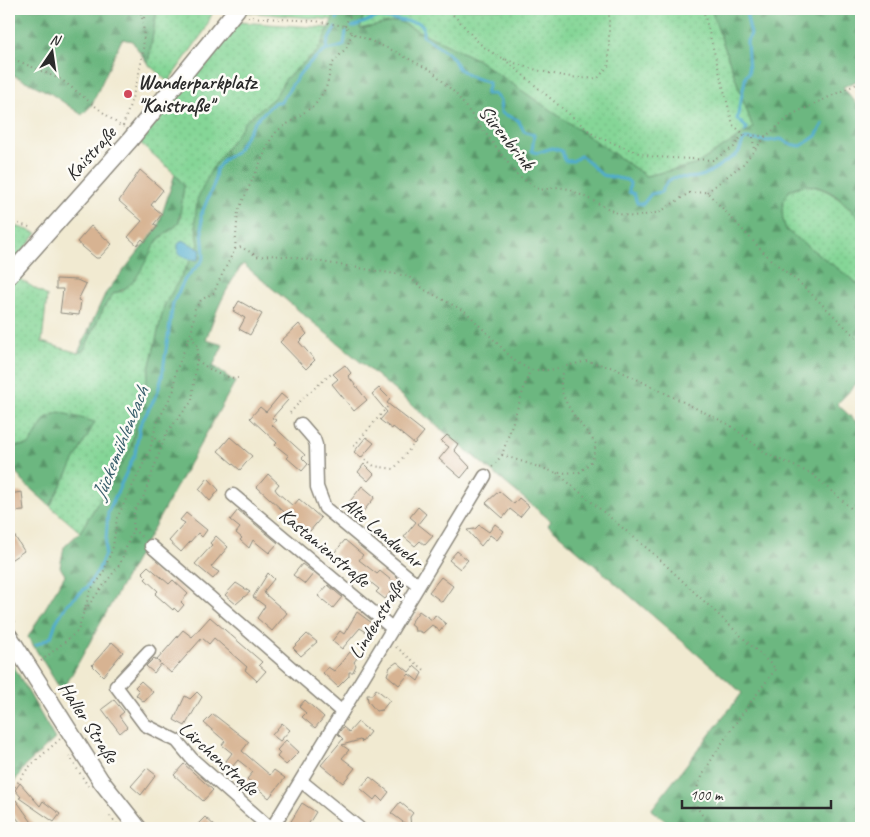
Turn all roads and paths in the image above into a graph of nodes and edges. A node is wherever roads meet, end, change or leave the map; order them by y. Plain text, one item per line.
1 (140, 9) edge
2 (146, 9) edge
3 (362, 9) edge
4 (445, 9) edge
5 (609, 9) edge
6 (703, 9) edge
7 (235, 12) edge
8 (143, 20) junction
9 (344, 26) junction
10 (352, 33) junction
11 (9, 57) edge
12 (504, 59) junction
13 (861, 82) edge
14 (745, 135) junction
15 (766, 136) junction
16 (753, 137) junction
17 (754, 152) junction
18 (707, 192) junction
19 (9, 221) edge
20 (47, 233) junction
21 (235, 249) junction
22 (9, 276) edge
23 (192, 330) junction
24 (861, 342) edge
25 (197, 360) junction
26 (568, 366) junction
27 (557, 368) junction
28 (530, 370) junction
29 (331, 374) dead end
30 (561, 374) junction
31 (238, 378) dead end
32 (389, 406) dead end
33 (290, 413) dead end
34 (301, 424) dead end
35 (154, 437) junction
36 (163, 444) junction
37 (354, 446) dead end
38 (412, 446) dead end
39 (502, 455) junction
40 (365, 459) dead end
41 (557, 472) junction
42 (485, 476) joint
43 (233, 495) dead end
44 (861, 516) edge
45 (133, 529) junction
46 (150, 546) joint
47 (418, 585) junction
48 (84, 611) junction
49 (389, 634) junction
50 (9, 636) edge
51 (149, 651) dead end
52 (40, 662) dead end
53 (428, 672) dead end
54 (342, 712) junction
55 (70, 732) junction
56 (301, 781) junction
57 (9, 795) edge
58 (138, 828) edge
59 (271, 828) edge
60 (359, 828) edge
61 (714, 828) edge

1 - 8 path
2 - 8 path
3 - 9 path
4 - 12 path
5 - 12 path
6 - 14 path
7 - 9 path
7 - 20 street, Kaistraße
8 - 11 path
9 - 10 path, Sürenbrink
10 - 18 path, Sürenbrink
10 - 21 path
12 - 14 path
13 - 15 path
14 - 16 path
15 - 16 path
15 - 17 path
16 - 17 path
17 - 18 path
18 - 24 path
19 - 20 path
20 - 22 street, Kaistraße
21 - 23 path
21 - 28 path
23 - 25 path
23 - 35 path
25 - 31 path
25 - 36 path
26 - 27 path
26 - 30 path
26 - 44 path
27 - 28 path
27 - 30 path
28 - 39 path
29 - 33 path
30 - 41 path
32 - 37 path
34 - 47 street, Alte Landwehr
35 - 36 path
35 - 48 path
36 - 45 path
38 - 40 path
39 - 41 path
39 - 42 path
41 - 61 path
42 - 47 street, Lindenstraße
43 - 49 street, Kastanienstraße
45 - 46 path
45 - 48 path
46 - 54 street
47 - 49 street, Lindenstraße
48 - 52 path
49 - 53 path
49 - 54 street, Lindenstraße
50 - 55 street, Haller Straße
51 - 59 street, Lärchenstraße
54 - 56 street, Lindenstraße
55 - 57 path
55 - 58 street, Haller Straße
56 - 59 street, Lindenstraße
56 - 60 street

